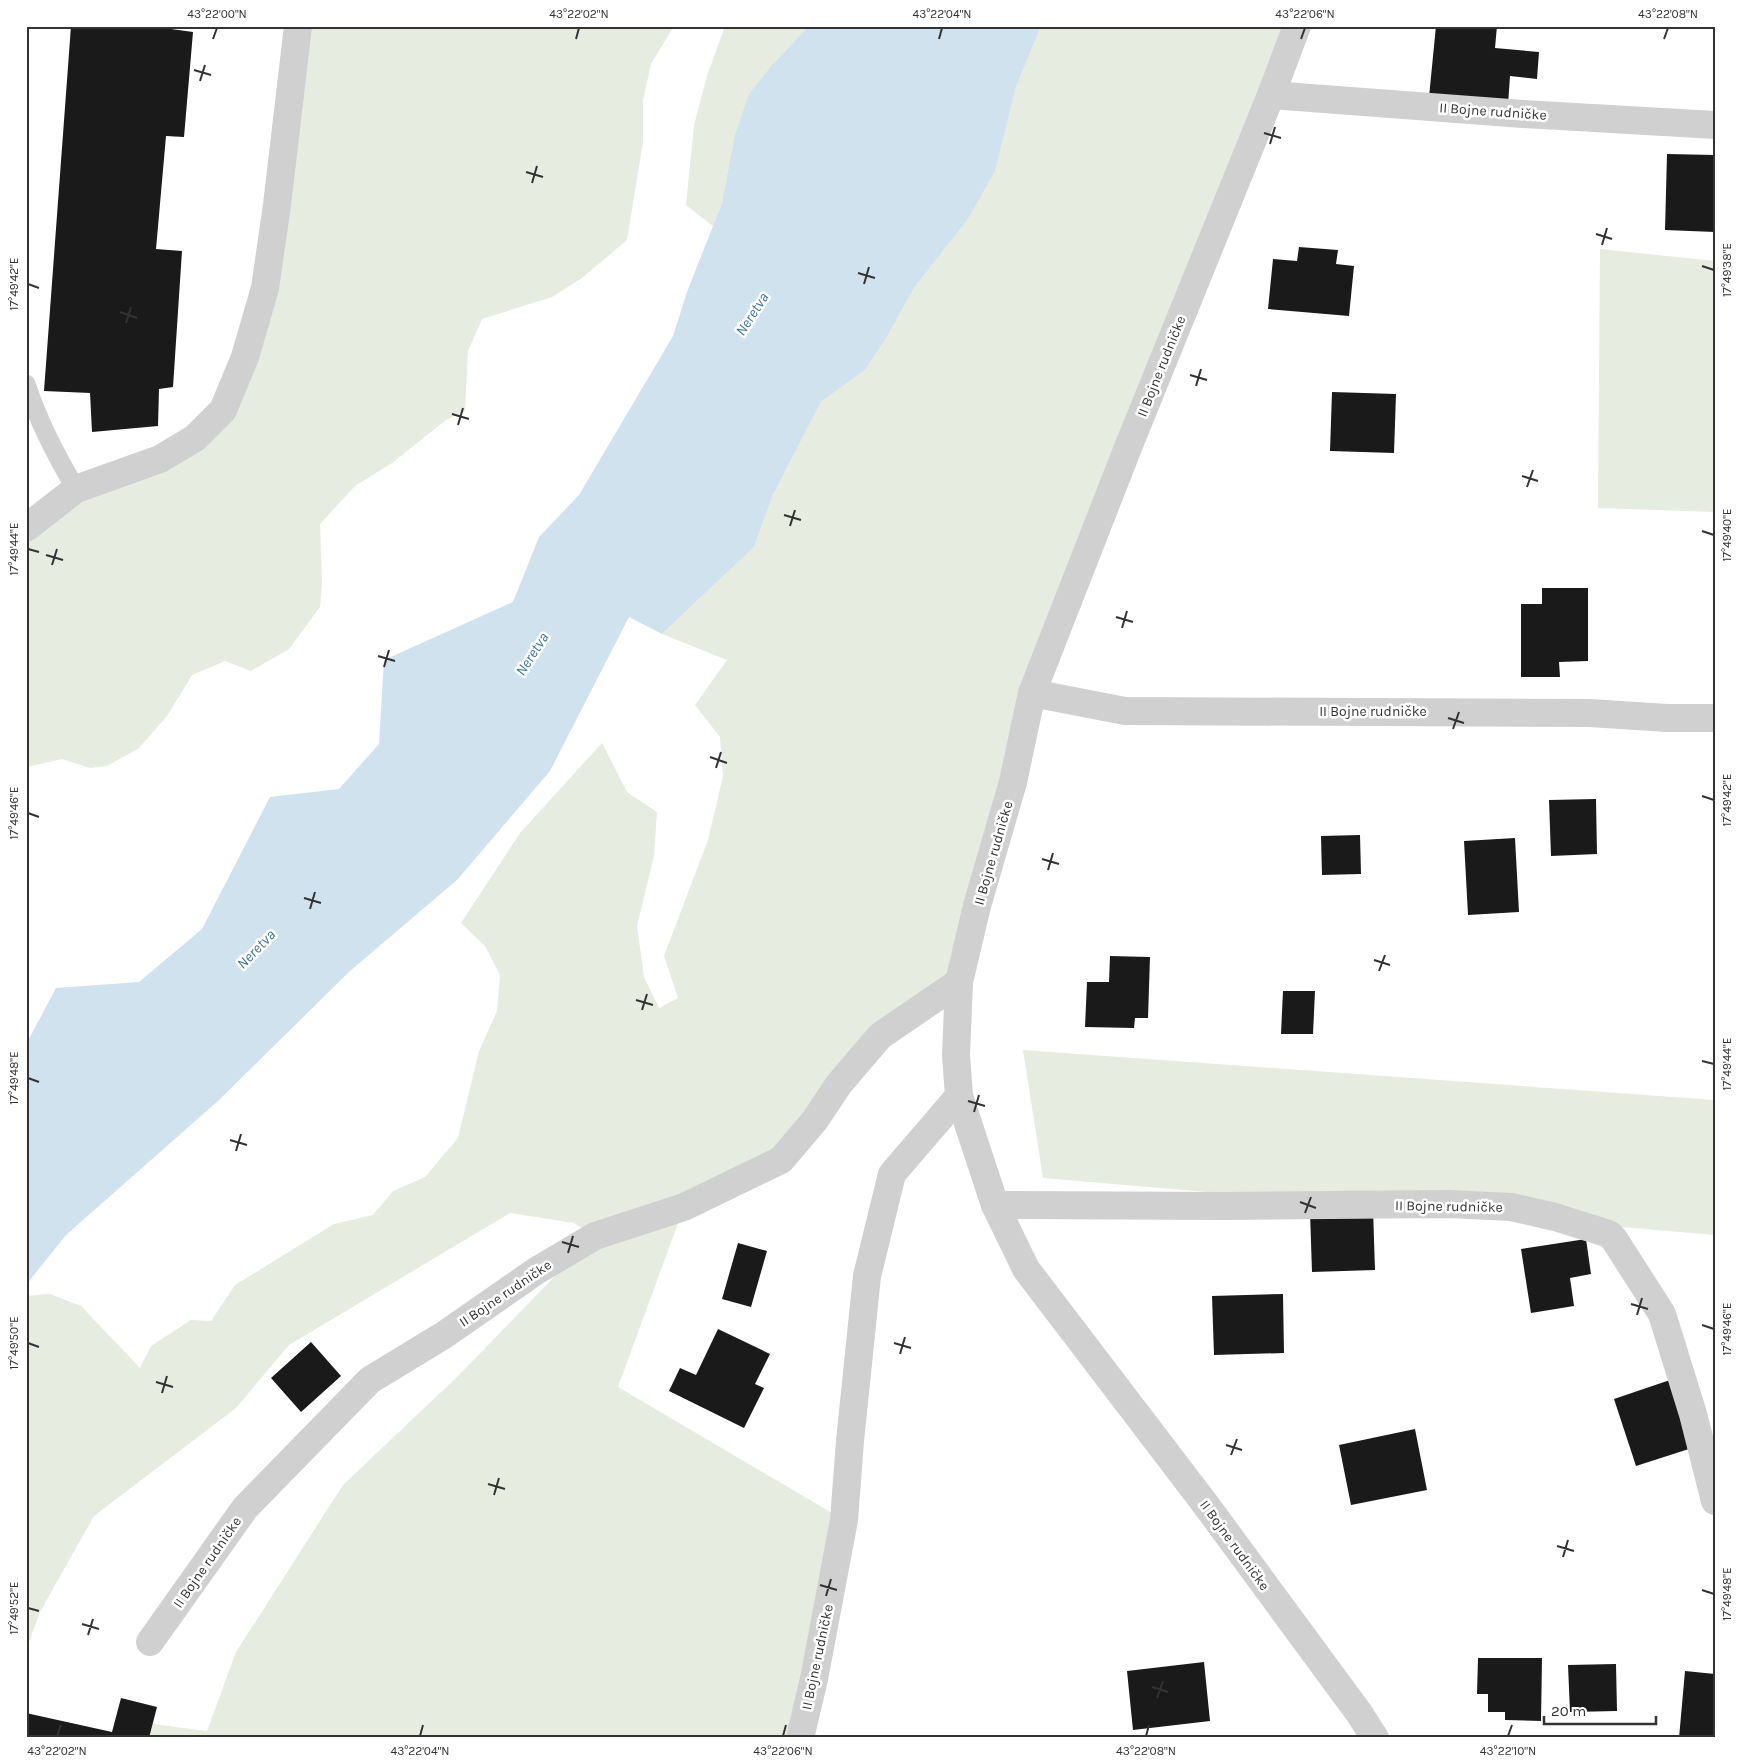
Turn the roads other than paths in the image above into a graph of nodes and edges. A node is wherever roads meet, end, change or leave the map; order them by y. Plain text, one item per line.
1 (298, 26) edge
2 (1296, 26) edge
3 (1271, 95) junction
4 (1715, 125) edge
5 (26, 384) edge
6 (76, 489) junction
7 (26, 528) edge
8 (1032, 694) junction
9 (1715, 718) edge
10 (959, 982) junction
11 (959, 1096) junction
12 (995, 1205) junction
13 (1715, 1501) edge
14 (150, 1642) dead end
15 (800, 1738) edge
16 (1375, 1738) edge

1 - 6 street
2 - 3 street, II Bojne rudničke
3 - 4 street, II Bojne rudničke
3 - 8 street, II Bojne rudničke
5 - 6 lane
6 - 7 street
8 - 9 street, II Bojne rudničke
8 - 10 street, II Bojne rudničke
10 - 11 street, II Bojne rudničke
10 - 14 street, II Bojne rudničke
11 - 12 street, II Bojne rudničke
11 - 15 street, II Bojne rudničke
12 - 13 street, II Bojne rudničke
12 - 16 street, II Bojne rudničke

